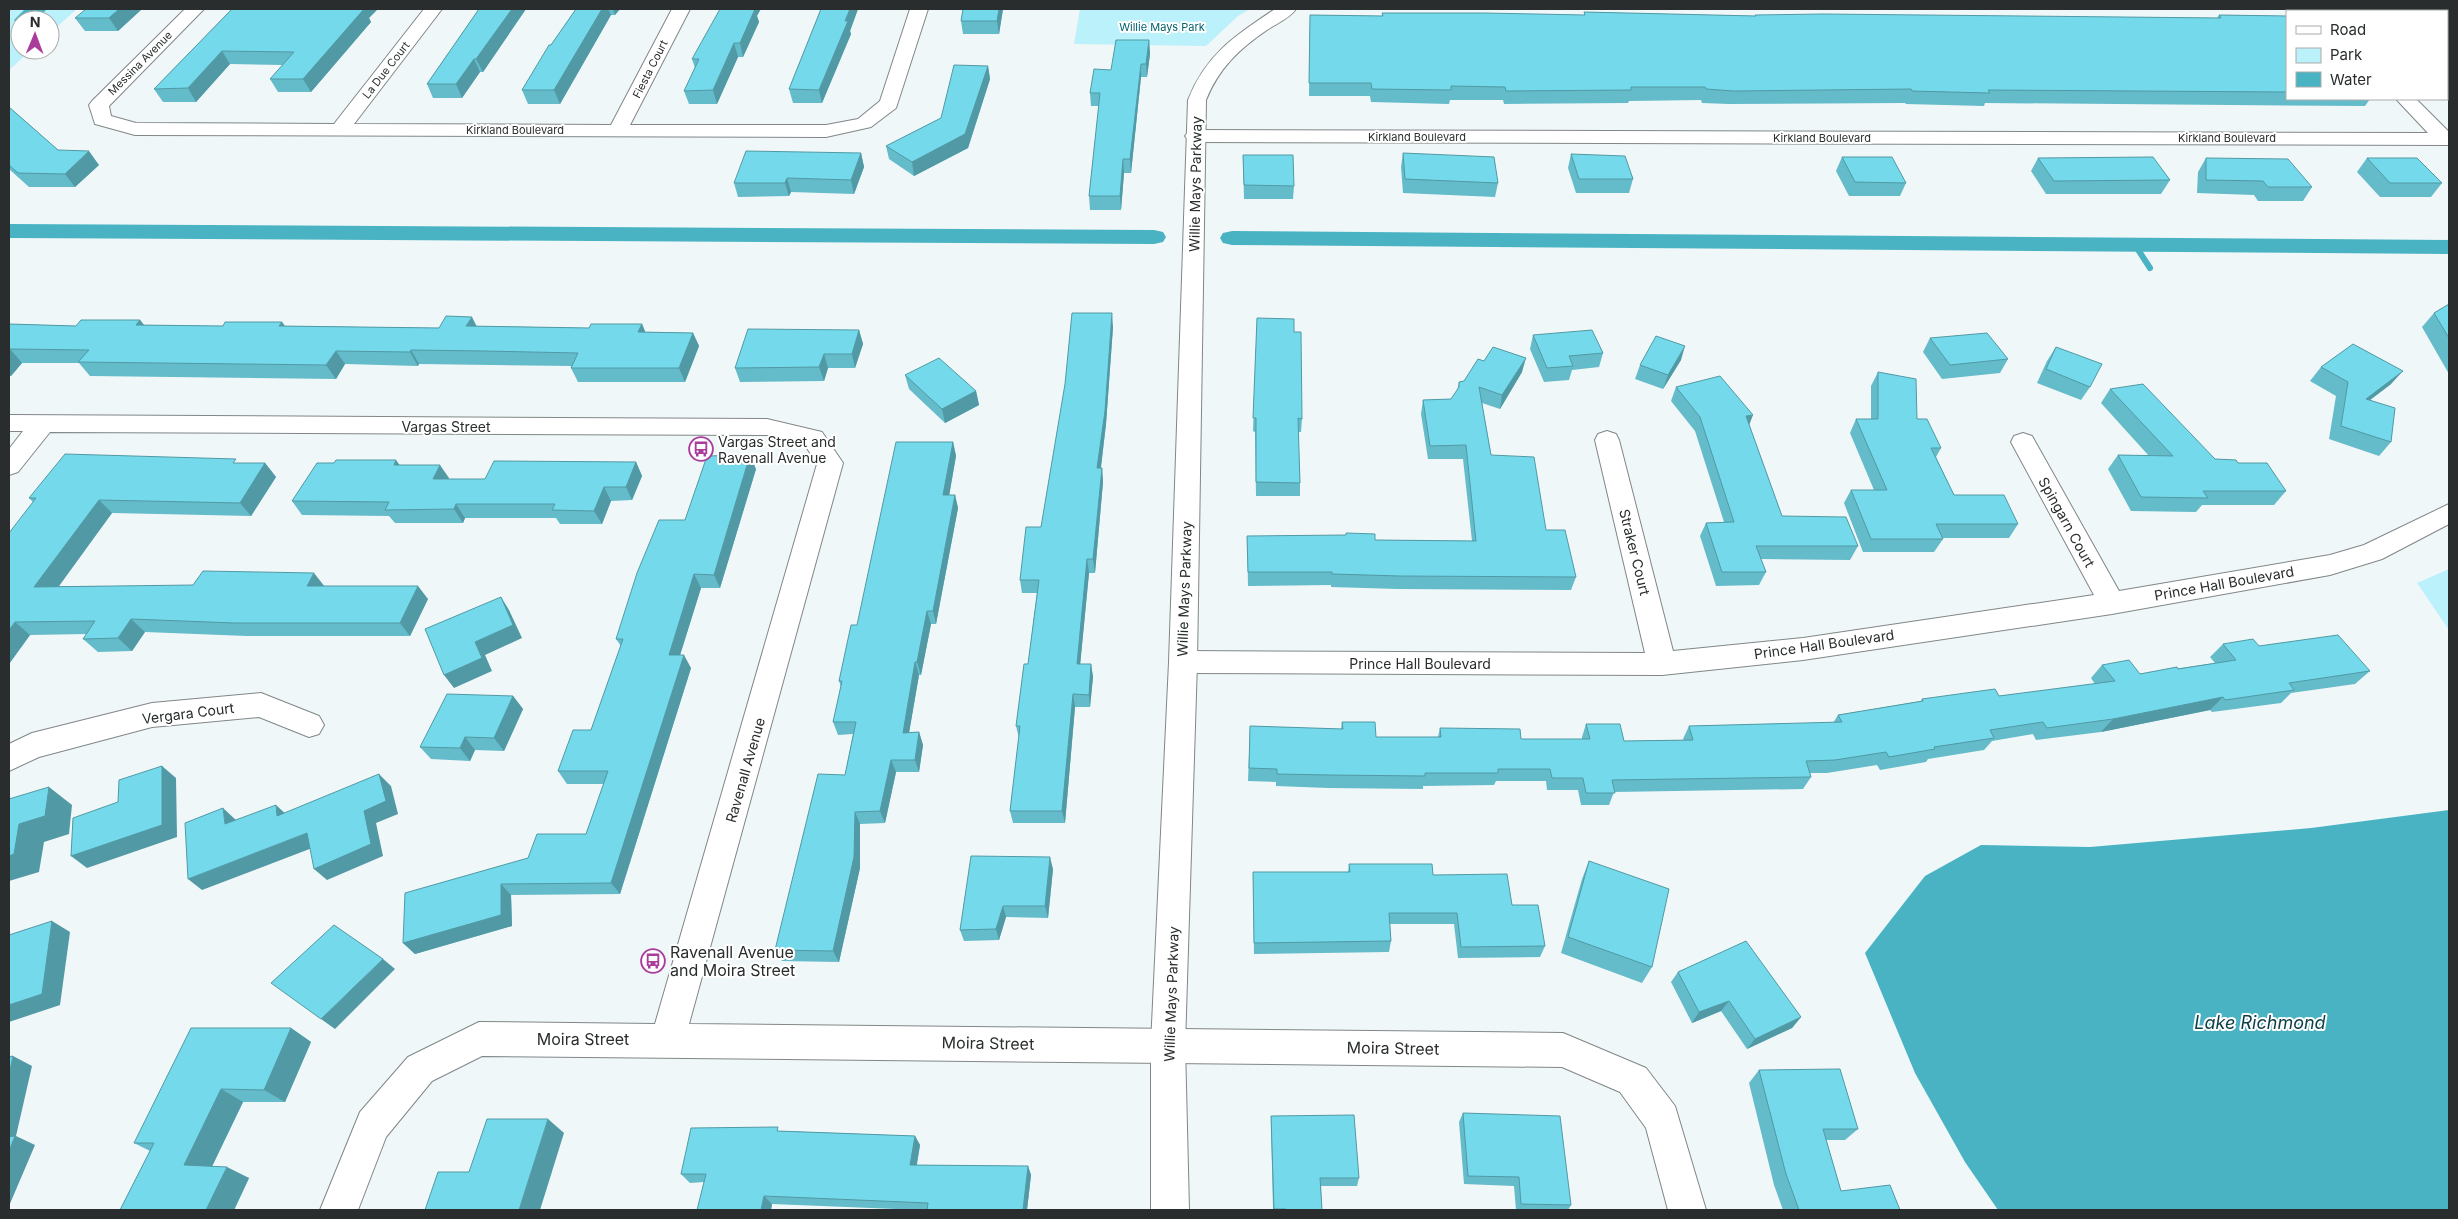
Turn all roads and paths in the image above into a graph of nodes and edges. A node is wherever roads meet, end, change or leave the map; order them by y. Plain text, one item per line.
1 (195, 9) edge
2 (433, 9) edge
3 (681, 9) edge
4 (919, 9) edge
5 (1287, 9) edge
6 (2405, 100) edge
7 (135, 129) joint
8 (618, 129) junction
9 (338, 131) junction
10 (1195, 136) junction
11 (2447, 139) edge
12 (9, 423) edge
13 (43, 423) junction
14 (1607, 440) dead end
15 (2023, 442) dead end
16 (9, 466) edge
17 (821, 501) joint
18 (2449, 513) edge
19 (2112, 603) junction
20 (1183, 662) junction
21 (1662, 664) junction
22 (310, 724) dead end
23 (9, 758) edge
24 (668, 1039) junction
25 (1168, 1045) junction
26 (339, 1210) edge
27 (1170, 1210) edge
28 (1687, 1210) edge

1 - 7 street, Messina Avenue
2 - 9 street, La Due Court
3 - 8 street, Fiesta Court
4 - 8 street, Kirkland Boulevard
5 - 10 street, Willie Mays Parkway
6 - 11 street
7 - 9 street, Kirkland Boulevard
8 - 9 street, Kirkland Boulevard
10 - 11 street, Kirkland Boulevard
10 - 20 street, Willie Mays Parkway
12 - 13 street, Vargas Street
13 - 16 street
13 - 17 street, Vargas Street
14 - 21 street, Straker Court
15 - 19 street, Spingarn Court
17 - 24 street, Ravenall Avenue
18 - 19 street, Prince Hall Boulevard
19 - 21 street, Prince Hall Boulevard
20 - 21 street, Prince Hall Boulevard
20 - 25 street, Willie Mays Parkway
22 - 23 street, Vergara Court
24 - 25 street, Moira Street
24 - 26 street, Moira Street
25 - 27 street, Willie Mays Parkway
25 - 28 street, Moira Street

